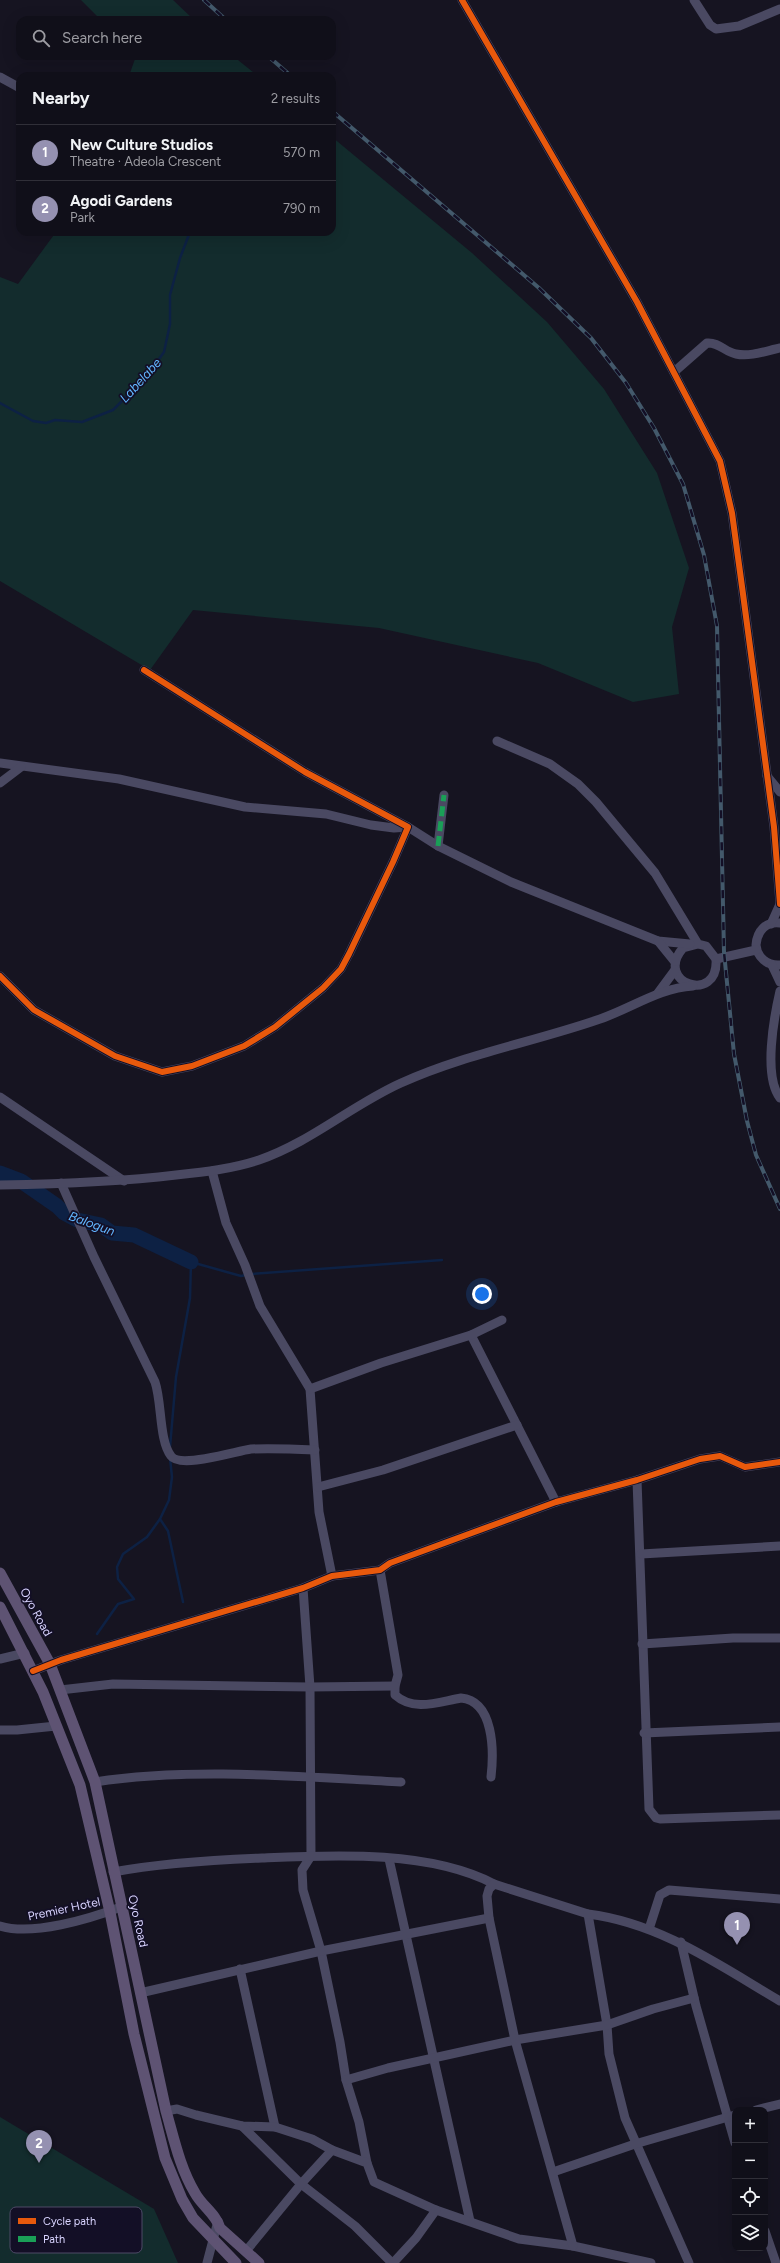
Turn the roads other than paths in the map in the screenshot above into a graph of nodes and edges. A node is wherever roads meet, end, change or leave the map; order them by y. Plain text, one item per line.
1 (462, 0) edge
2 (694, 0) edge
3 (780, 9) edge
4 (0, 77) edge
5 (16, 86) edge
6 (780, 348) edge
7 (674, 372) junction
8 (144, 670) dead end
9 (497, 741) dead end
10 (0, 763) edge
11 (21, 767) junction
12 (767, 776) junction
13 (0, 783) edge
14 (780, 792) edge
15 (444, 795) dead end
16 (408, 827) junction
17 (438, 846) junction
18 (780, 904) edge
19 (775, 923) edge
20 (658, 941) junction
21 (694, 944) junction
22 (756, 950) junction
23 (716, 959) junction
24 (776, 965) edge
25 (675, 966) junction
26 (0, 976) edge
27 (780, 982) edge
28 (693, 986) junction
29 (780, 991) edge
30 (658, 993) junction
31 (0, 1097) edge
32 (780, 1098) edge
33 (212, 1171) junction
34 (124, 1181) junction
35 (60, 1183) junction
36 (0, 1185) edge
37 (502, 1320) dead end
38 (471, 1335) junction
39 (310, 1389) junction
40 (517, 1425) junction
41 (315, 1450) junction
42 (780, 1462) edge
43 (637, 1480) junction
44 (318, 1487) junction
45 (556, 1502) junction
46 (780, 1546) edge
47 (641, 1554) junction
48 (380, 1570) junction
49 (0, 1573) edge
50 (332, 1576) junction
51 (303, 1588) junction
52 (0, 1607) edge
53 (780, 1638) edge
54 (642, 1644) junction
55 (25, 1653) junction
56 (0, 1659) edge
57 (50, 1664) junction
58 (33, 1671) junction
59 (395, 1686) junction
60 (310, 1687) junction
61 (60, 1690) junction
62 (56, 1726) junction
63 (780, 1727) edge
64 (0, 1730) edge
65 (644, 1733) junction
66 (310, 1777) junction
67 (491, 1777) dead end
68 (95, 1782) junction
69 (401, 1782) dead end
70 (780, 1815) edge
71 (311, 1856) junction
72 (389, 1859) junction
73 (113, 1872) junction
74 (494, 1884) junction
75 (780, 1899) edge
76 (121, 1907) junction
77 (110, 1912) junction
78 (588, 1914) junction
79 (489, 1918) junction
80 (0, 1926) edge
81 (650, 1928) junction
82 (405, 1933) junction
83 (681, 1942) junction
84 (321, 1951) junction
85 (240, 1969) junction
86 (140, 1993) junction
87 (694, 1998) junction
88 (780, 2001) edge
89 (607, 2025) junction
90 (515, 2040) junction
91 (432, 2059) junction
92 (346, 2080) junction
93 (780, 2104) edge
94 (768, 2107) edge
95 (166, 2112) junction
96 (731, 2116) edge
97 (242, 2126) junction
98 (275, 2127) junction
99 (635, 2144) junction
100 (332, 2150) junction
101 (367, 2163) junction
102 (553, 2172) junction
103 (301, 2184) junction
104 (436, 2210) junction
105 (218, 2221) junction
106 (470, 2221) junction
107 (214, 2238) junction
108 (768, 2240) edge
109 (572, 2246) junction
110 (246, 2251) junction
111 (639, 2261) edge
112 (207, 2263) edge
113 (236, 2263) edge
114 (259, 2263) edge
115 (392, 2263) edge
116 (651, 2263) edge
117 (689, 2263) edge
118 (776, 2263) edge

1 - 7 street
2 - 3 street
4 - 5 street
6 - 7 street
7 - 12 street
8 - 16 street
9 - 21 street
10 - 11 street
11 - 13 street
11 - 16 street
12 - 14 street
12 - 18 street
15 - 17 street
16 - 17 street
16 - 26 street
17 - 20 street
18 - 19 street
19 - 22 street
20 - 21 street
20 - 25 street
21 - 23 street
21 - 25 street
22 - 23 street
22 - 24 street
23 - 28 street
24 - 27 street
25 - 28 street
25 - 30 street
28 - 30 street
29 - 32 street
30 - 33 street
31 - 34 street
33 - 34 street
33 - 39 street
34 - 35 street
35 - 36 street
35 - 41 street
37 - 38 street
38 - 39 street
38 - 40 street
39 - 41 street
40 - 44 street
40 - 45 street
41 - 44 street
42 - 43 street
43 - 45 street
43 - 47 street
44 - 50 street
45 - 48 street
46 - 47 street
47 - 54 street
48 - 50 street
48 - 59 street
49 - 57 main road, Oyo Road
50 - 51 street
51 - 57 street
51 - 60 street
52 - 55 main road
53 - 54 street
54 - 65 street
55 - 56 street
55 - 58 main road
57 - 58 street
57 - 61 main road, Oyo Road
58 - 62 main road
59 - 60 street
59 - 67 street
60 - 61 street
60 - 66 street
61 - 68 main road, Oyo Road
62 - 64 street
62 - 77 main road
63 - 65 street
65 - 70 street
66 - 68 street
66 - 69 street
66 - 71 street
68 - 73 main road, Oyo Road
71 - 72 street
71 - 73 street
71 - 84 street
72 - 74 street
72 - 82 street
73 - 76 main road, Oyo Road
74 - 78 street
74 - 79 street
75 - 81 street
76 - 77 street, Premier Hotel
76 - 86 main road, Oyo Road
77 - 80 street, Premier Hotel
77 - 107 main road
78 - 81 street
78 - 89 street
79 - 82 street
79 - 90 street
81 - 83 street
82 - 84 street
82 - 91 street
83 - 87 street
83 - 88 street
84 - 85 street
84 - 92 street
85 - 86 street
85 - 98 street
86 - 95 main road, Oyo Road
87 - 89 street
87 - 96 street
89 - 90 street
89 - 99 street
90 - 91 street
90 - 102 street
91 - 92 street
91 - 106 street
92 - 101 street
93 - 94 street
95 - 97 street
95 - 105 main road, Oyo Road
96 - 99 street
97 - 98 street
97 - 103 street
98 - 100 street
99 - 102 street
99 - 117 street
100 - 101 street
100 - 103 street
101 - 104 street
102 - 109 street
103 - 110 street
103 - 115 street
104 - 106 street
104 - 115 street
105 - 107 street
105 - 110 main road, Oyo Road
106 - 109 street
107 - 112 street
107 - 113 main road
108 - 118 street
109 - 111 street
110 - 114 main road, Oyo Road
111 - 116 street

